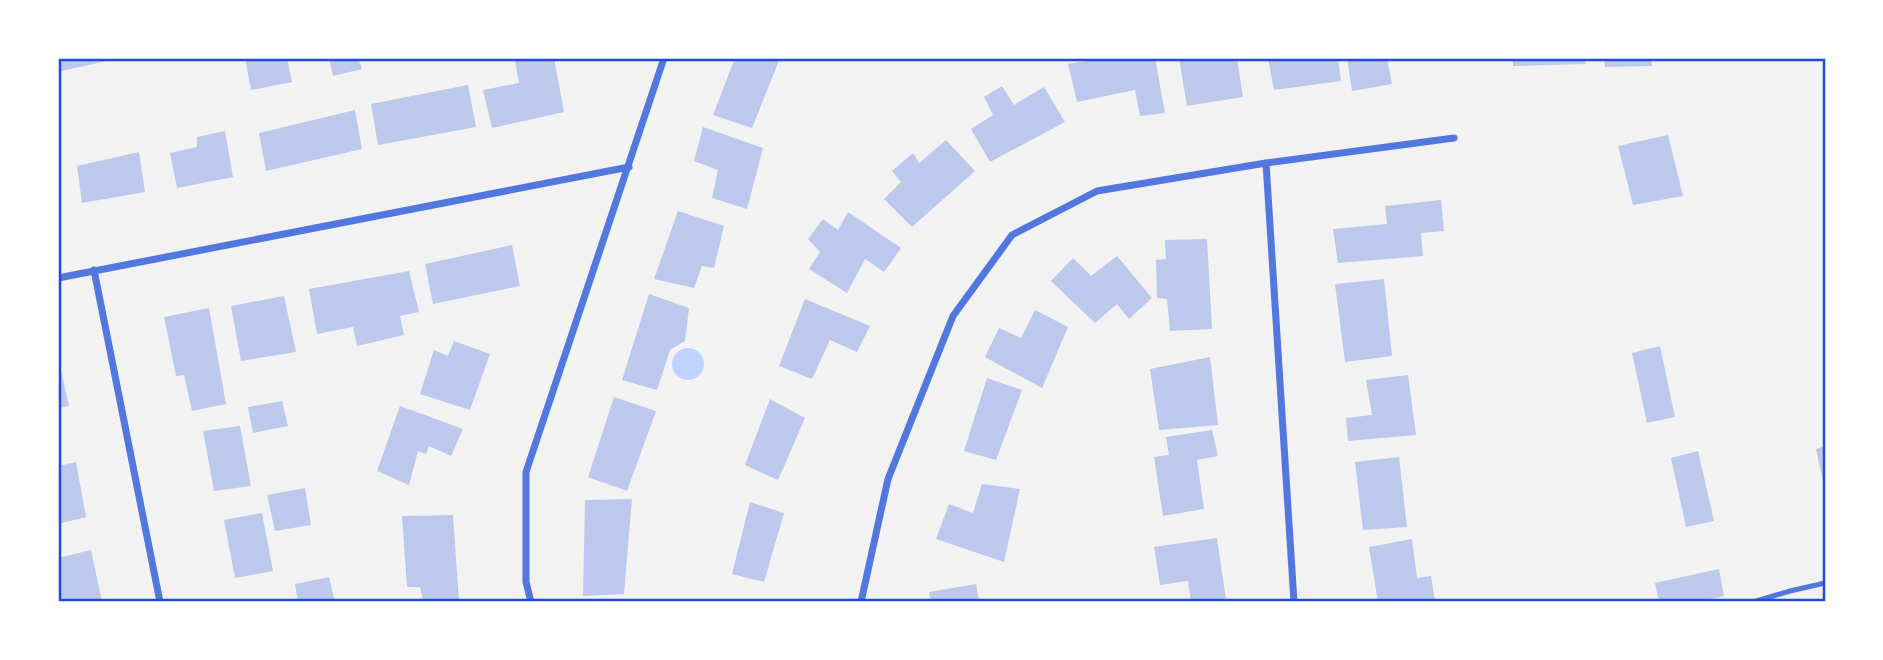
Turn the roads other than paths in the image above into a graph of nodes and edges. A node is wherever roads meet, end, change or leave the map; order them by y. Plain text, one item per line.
1 (664, 58) edge
2 (1454, 138) dead end
3 (1266, 163) junction
4 (629, 167) junction
5 (94, 270) junction
6 (58, 278) edge
7 (1825, 583) edge
8 (160, 602) edge
9 (531, 602) edge
10 (861, 602) edge
11 (1294, 602) edge
12 (1753, 602) edge

1 - 4 street
2 - 3 street
3 - 10 street
3 - 11 street
4 - 5 street
4 - 9 street
5 - 6 street
5 - 8 street
7 - 12 lane

